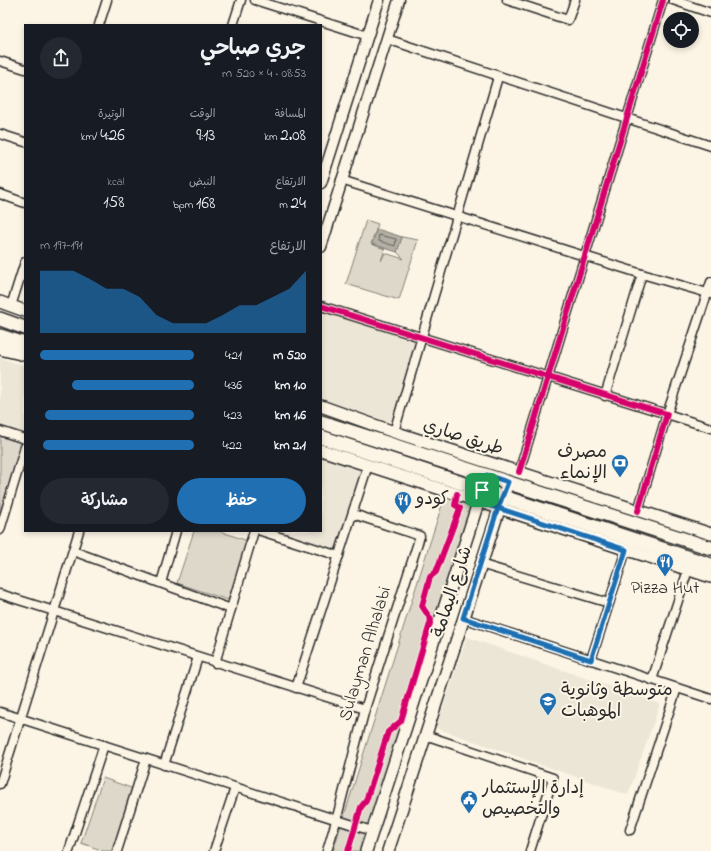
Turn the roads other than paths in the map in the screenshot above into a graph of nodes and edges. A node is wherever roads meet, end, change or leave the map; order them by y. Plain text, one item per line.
1 (107, 0) edge
2 (241, 0) edge
3 (255, 0) edge
4 (379, 0) edge
5 (399, 0) edge
6 (507, 0) edge
7 (575, 0) edge
8 (663, 0) edge
9 (673, 0) edge
10 (711, 13) edge
11 (99, 24) edge
12 (233, 24) edge
13 (368, 36) junction
14 (387, 39) junction
15 (0, 61) edge
16 (24, 69) edge
17 (498, 76) junction
18 (345, 108) junction
19 (363, 113) junction
20 (627, 119) junction
21 (0, 134) edge
22 (24, 142) edge
23 (711, 146) edge
24 (324, 163) edge
25 (322, 176) edge
26 (341, 180) junction
27 (0, 194) edge
28 (24, 203) edge
29 (456, 216) junction
30 (322, 244) edge
31 (584, 256) junction
32 (24, 268) edge
33 (642, 274) junction
34 (711, 282) edge
35 (709, 294) edge
36 (0, 302) edge
37 (11, 306) junction
38 (322, 306) edge
39 (24, 311) edge
40 (0, 319) edge
41 (24, 328) edge
42 (0, 336) edge
43 (421, 338) junction
44 (24, 344) edge
45 (0, 349) edge
46 (24, 354) edge
47 (24, 359) edge
48 (547, 378) junction
49 (605, 396) junction
50 (322, 406) edge
51 (667, 414) junction
52 (322, 422) edge
53 (711, 428) edge
54 (0, 431) edge
55 (394, 432) junction
56 (322, 437) edge
57 (24, 439) edge
58 (24, 450) edge
59 (322, 450) edge
60 (368, 465) junction
61 (519, 472) junction
62 (487, 475) junction
63 (508, 482) junction
64 (480, 496) junction
65 (500, 503) junction
66 (638, 511) junction
67 (353, 514) junction
68 (0, 530) edge
69 (79, 532) edge
70 (176, 532) edge
71 (254, 532) edge
72 (264, 532) edge
73 (711, 534) edge
74 (711, 548) edge
75 (73, 550) junction
76 (626, 550) junction
77 (339, 556) junction
78 (480, 564) junction
79 (711, 565) edge
80 (688, 570) junction
81 (711, 577) edge
82 (160, 583) junction
83 (0, 594) edge
84 (609, 603) junction
85 (231, 609) junction
86 (54, 611) junction
87 (463, 618) junction
88 (198, 657) junction
89 (591, 660) junction
90 (215, 663) junction
91 (652, 680) junction
92 (296, 688) junction
93 (676, 688) junction
94 (711, 699) edge
95 (365, 709) junction
96 (0, 712) edge
97 (20, 719) junction
98 (425, 735) junction
99 (104, 745) junction
100 (146, 759) junction
101 (164, 765) junction
102 (0, 784) edge
103 (235, 788) junction
104 (336, 821) junction
105 (630, 830) dead end
106 (372, 831) junction
107 (69, 851) edge
108 (117, 851) edge
109 (214, 851) edge
110 (327, 851) edge
111 (366, 851) edge
112 (388, 851) edge
113 (530, 851) edge

1 - 11 street
2 - 12 street
3 - 13 street
4 - 13 street
5 - 14 street
6 - 7 street
8 - 20 street
9 - 10 street
13 - 18 street
14 - 17 street
14 - 19 street
15 - 16 street
17 - 20 street
17 - 29 street
18 - 19 street
18 - 24 street
19 - 26 street
20 - 23 street
20 - 31 street
21 - 22 street
24 - 25 street
26 - 29 street
26 - 30 street
27 - 28 street
29 - 31 street
29 - 43 street
31 - 33 street
31 - 48 street
32 - 37 street
33 - 35 street
33 - 49 street
34 - 35 street
35 - 51 street
36 - 37 main road
37 - 39 main road
38 - 43 street
40 - 41 main road
42 - 44 main road
43 - 48 street
43 - 55 street
45 - 46 main road
45 - 47 main road
48 - 49 street
48 - 61 street
49 - 51 street
50 - 55 main road, طريق صاري
51 - 53 street
51 - 66 street
52 - 62 main road, طريق صاري
54 - 57 street
55 - 61 main road, طريق صاري
56 - 64 main road
58 - 68 street
59 - 60 main road
60 - 64 main road
60 - 67 street
61 - 66 main road, طريق صاري
62 - 63 main road, طريق صاري
62 - 64 main road, شارع اليمامة
63 - 65 main road, شارع اليمامة
63 - 74 main road, طريق صاري
64 - 65 main road
64 - 106 main road, شارع اليمامة
65 - 76 main road
65 - 78 main road, شارع اليمامة
65 - 79 main road
66 - 73 main road, طريق صاري
67 - 77 street
67 - 95 street, Sulayman Alhalabi
69 - 75 street
70 - 82 street
71 - 85 street
72 - 77 street
75 - 82 street
75 - 86 street
76 - 80 main road
76 - 84 street
77 - 92 street
78 - 84 street
78 - 87 main road, شارع اليمامة
80 - 81 main road
80 - 91 street
82 - 85 street
83 - 86 street
84 - 89 street
85 - 90 street
86 - 88 street
86 - 97 street
87 - 89 street
87 - 98 main road, شارع اليمامة
88 - 90 street
88 - 101 street
89 - 91 street
90 - 92 street
91 - 93 street
92 - 95 street
93 - 94 street
93 - 105 street
95 - 104 street, Sulayman Alhalabi
96 - 97 street
97 - 99 street
97 - 102 street
98 - 112 main road, شارع اليمامة
98 - 113 street
99 - 100 street
99 - 107 street
100 - 101 street
100 - 108 street
101 - 103 street
103 - 104 street
103 - 109 street
104 - 106 street
104 - 110 street, Sulayman Alhalabi
106 - 111 main road, شارع اليمامة

